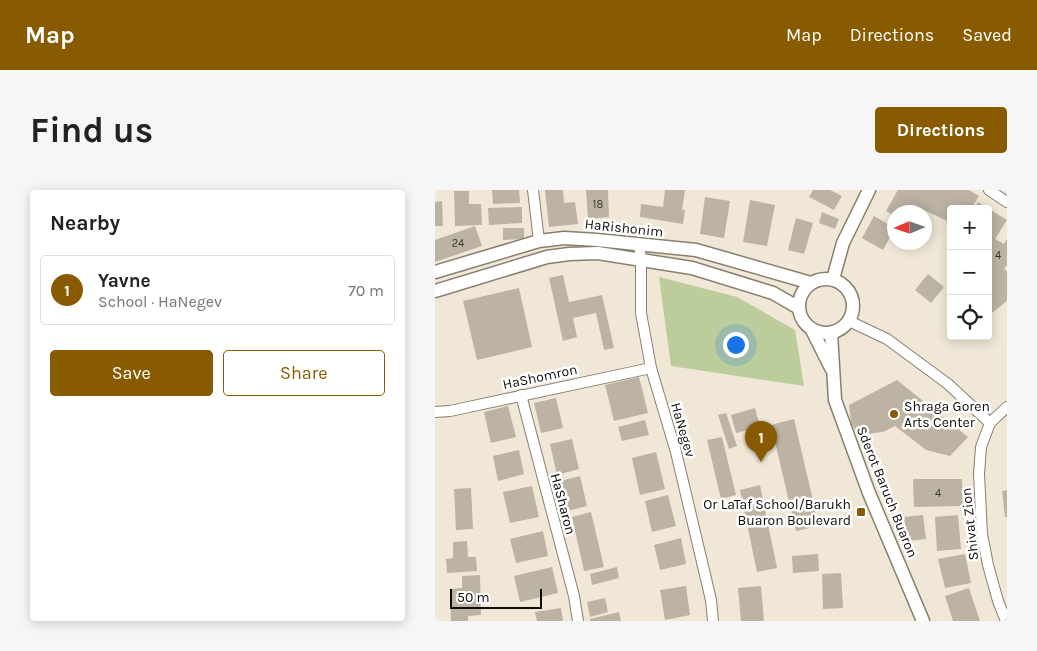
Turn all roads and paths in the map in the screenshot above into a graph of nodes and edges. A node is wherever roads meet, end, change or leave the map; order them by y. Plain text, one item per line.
1 (533, 190) edge
2 (869, 190) edge
3 (989, 190) edge
4 (1007, 202) edge
5 (539, 241) junction
6 (639, 245) junction
7 (641, 259) junction
8 (435, 272) edge
9 (833, 279) junction
10 (811, 283) junction
11 (435, 291) edge
12 (799, 308) junction
13 (849, 321) junction
14 (812, 330) junction
15 (831, 333) junction
16 (651, 368) junction
17 (832, 370) junction
18 (521, 395) junction
19 (1007, 407) edge
20 (435, 412) edge
21 (990, 423) junction
22 (578, 621) edge
23 (713, 621) edge
24 (923, 621) edge
25 (1006, 621) edge

1 - 5 street
2 - 9 street
3 - 4 street
5 - 6 street, HaRishonim
5 - 8 street, HaRishonim
6 - 7 street, HaNegev
6 - 10 street, HaRishonim
7 - 11 street, HaRishonim
7 - 12 street, HaRishonim
7 - 16 street, HaNegev
9 - 10 street
9 - 13 street
10 - 12 street
12 - 14 street
13 - 15 street
13 - 21 street
14 - 15 street
14 - 17 street, Sderot Baruch Buaron
15 - 17 street, Sderot Baruch Buaron
16 - 18 street, HaShomron
16 - 23 street, HaNegev
17 - 24 street, Sderot Baruch Buaron
18 - 20 street, HaShomron
18 - 22 street, HaSharon
19 - 21 street
21 - 25 street, Shivat Zion

